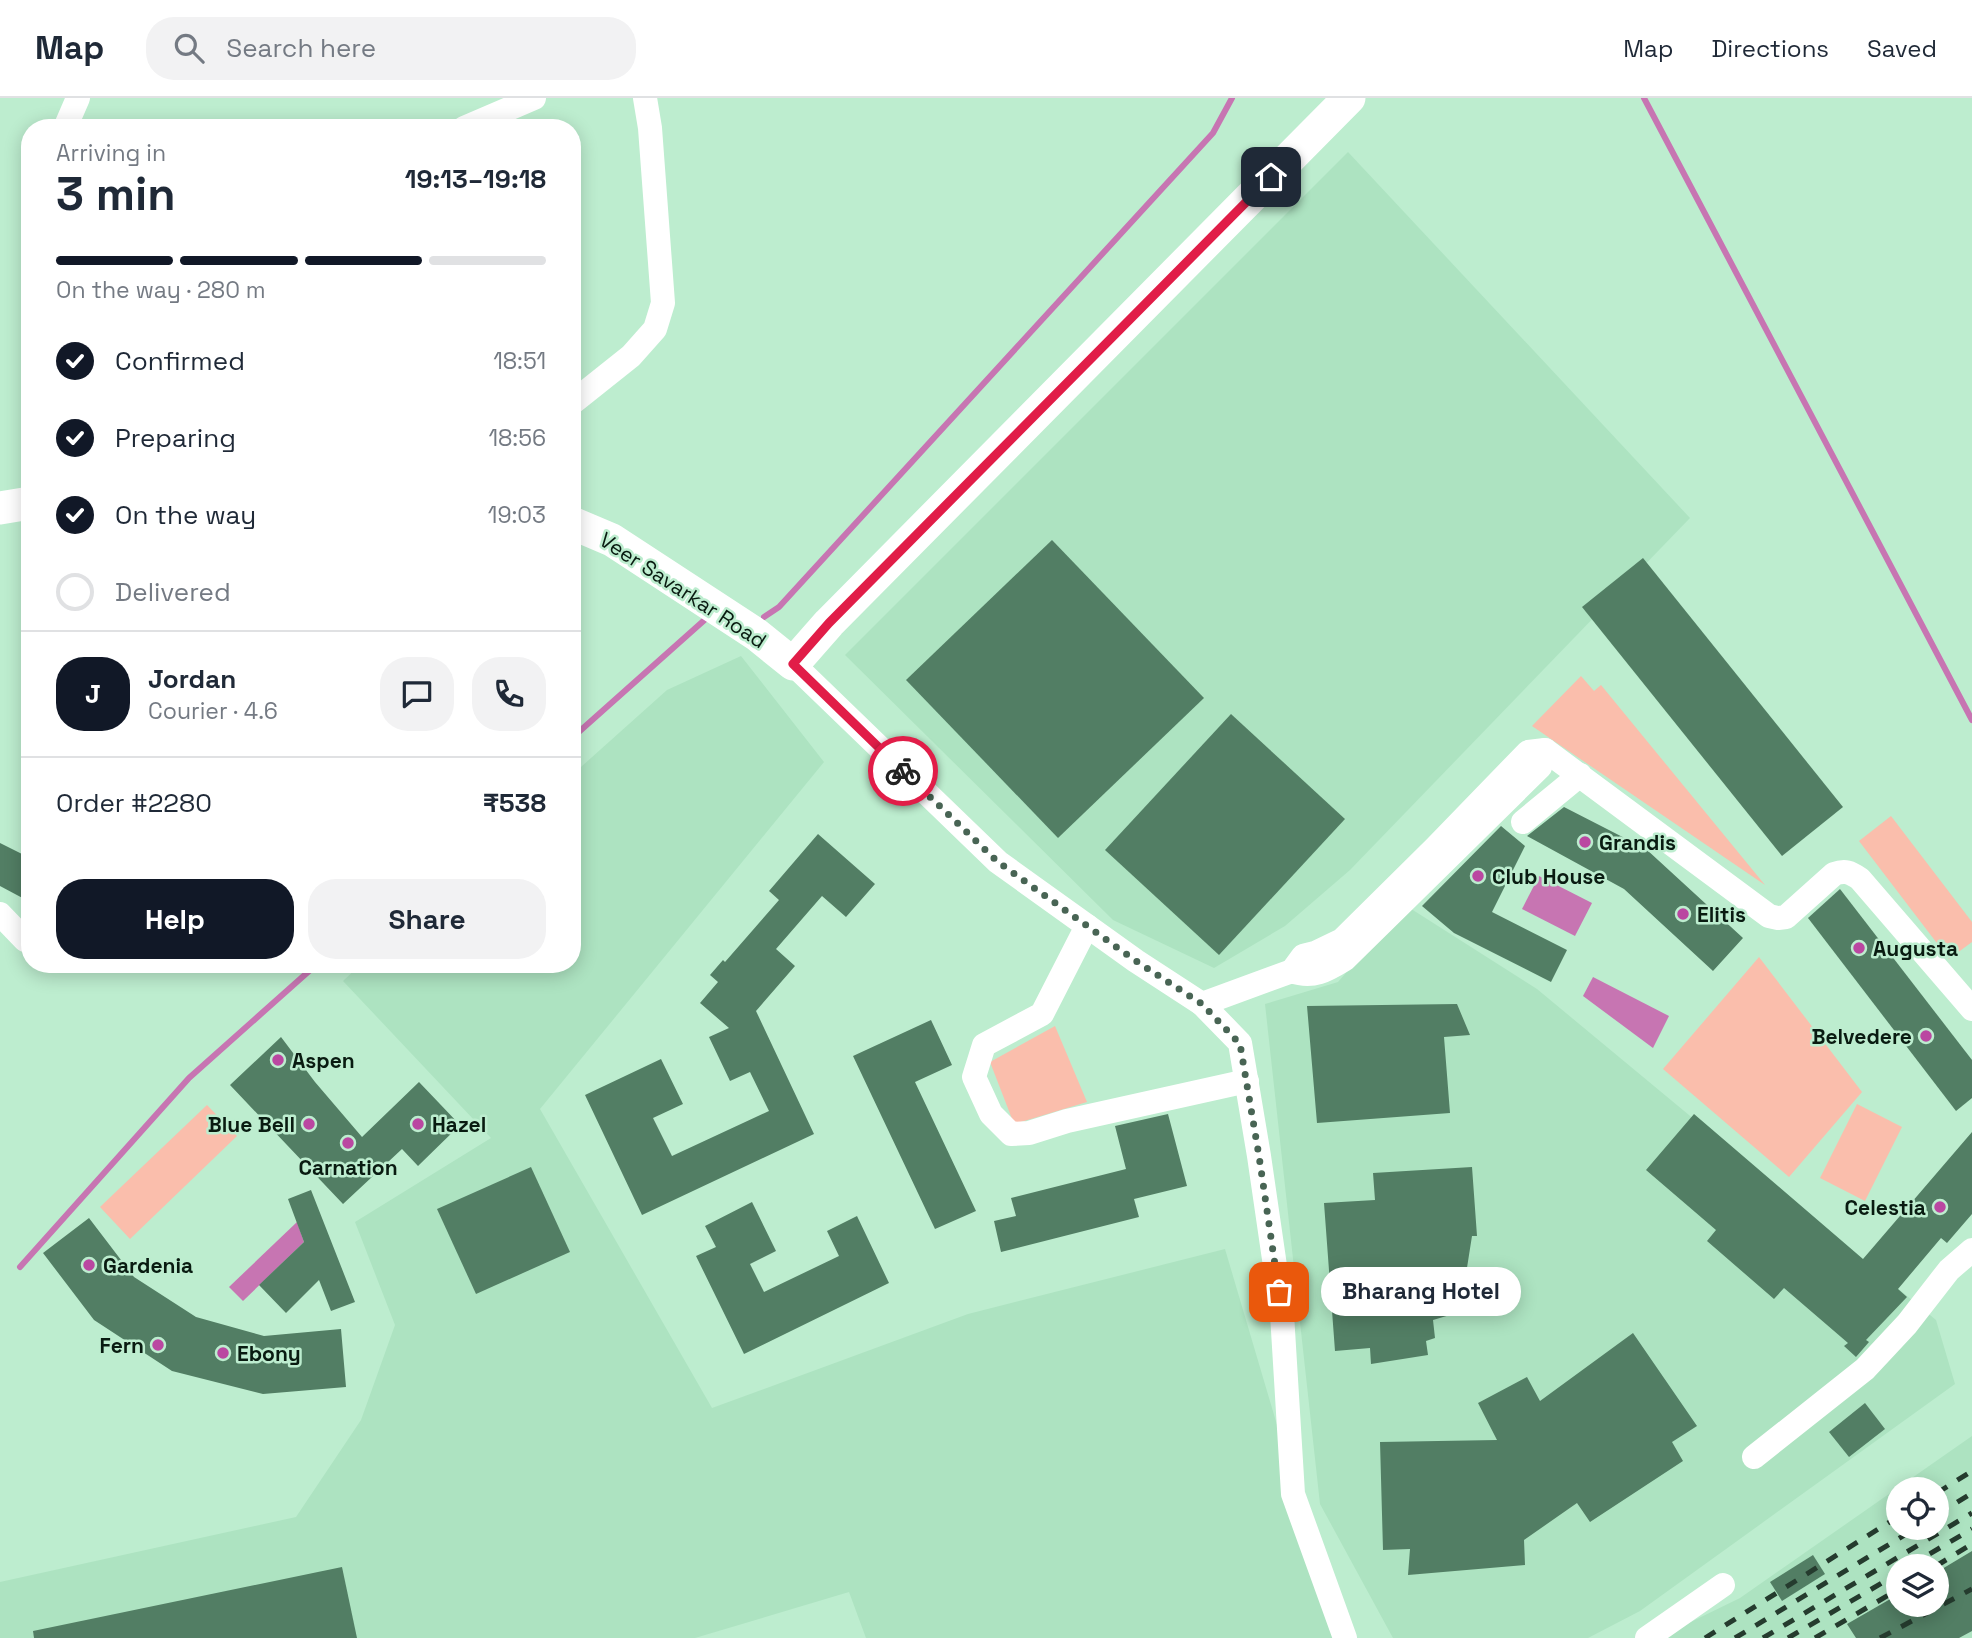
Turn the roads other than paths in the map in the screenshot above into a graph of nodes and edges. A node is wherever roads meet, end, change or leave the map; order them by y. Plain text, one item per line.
1 (78, 98) edge
2 (534, 98) edge
3 (645, 98) edge
4 (1349, 98) edge
5 (69, 119) edge
6 (485, 119) edge
7 (581, 397) edge
8 (21, 504) edge
9 (0, 508) edge
10 (581, 527) edge
11 (806, 649) junction
12 (1580, 775) junction
13 (1523, 822) dead end
14 (0, 914) edge
15 (1087, 926) junction
16 (21, 936) edge
17 (1202, 1004) junction
18 (1972, 1009) edge
19 (1247, 1081) junction
20 (1972, 1250) edge
21 (1754, 1457) dead end
22 (1723, 1585) dead end
23 (1345, 1638) edge
24 (1647, 1638) edge

1 - 5 street
2 - 6 street
3 - 7 street
4 - 11 street
8 - 9 street
10 - 11 street, Veer Savarkar Road
11 - 15 street
12 - 13 street
12 - 17 street
12 - 18 street
14 - 16 street
15 - 17 street
15 - 19 street
17 - 19 street
19 - 23 street
20 - 21 street
22 - 24 street

